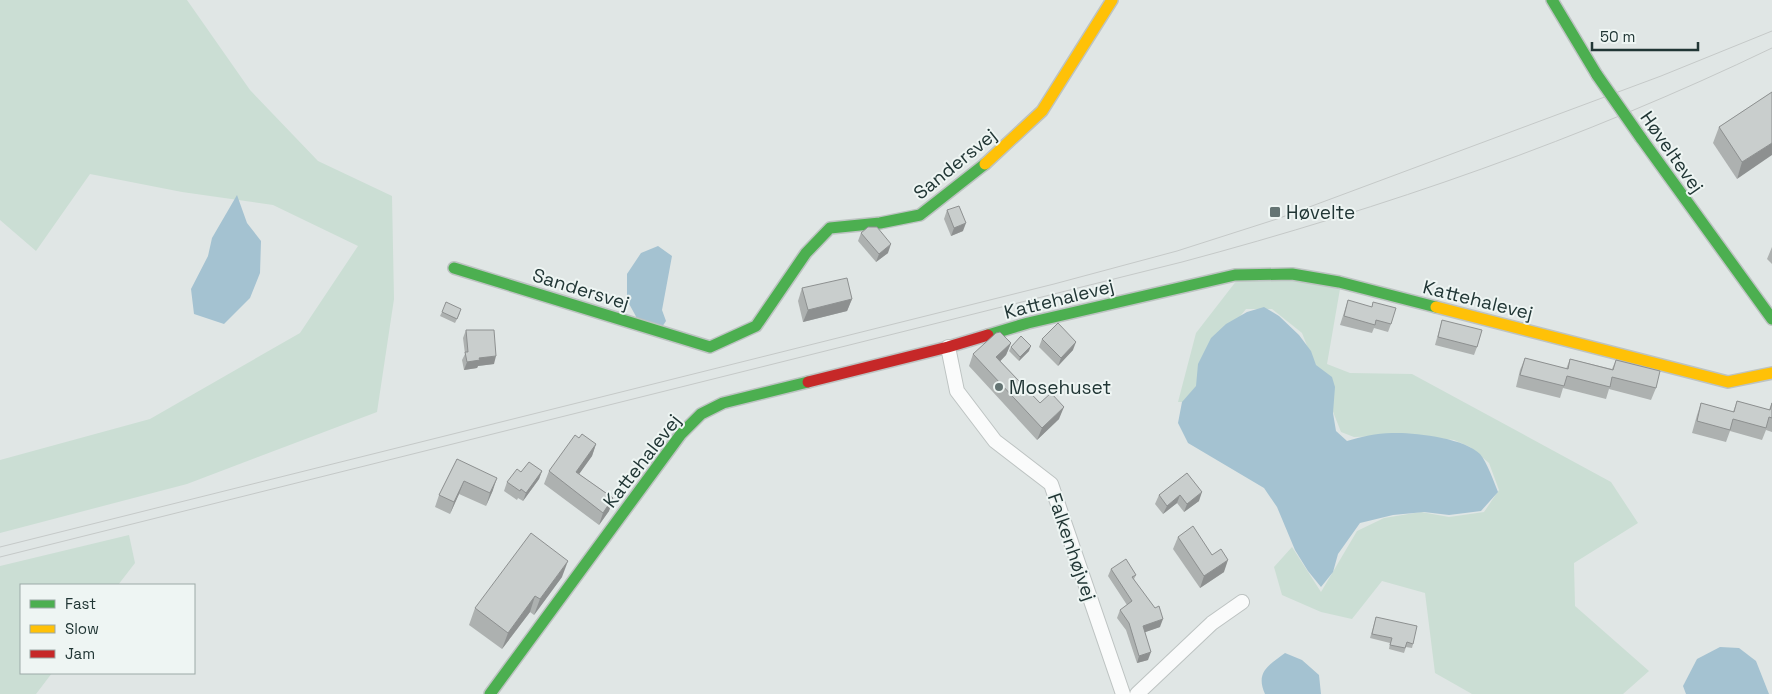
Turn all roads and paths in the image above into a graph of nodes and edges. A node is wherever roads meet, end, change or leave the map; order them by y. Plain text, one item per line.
1 (1112, 0) edge
2 (1552, 0) edge
3 (454, 268) dead end
4 (1772, 319) edge
5 (948, 347) junction
6 (1772, 373) edge
7 (1242, 602) dead end
8 (490, 694) edge
9 (1123, 694) edge
10 (1137, 694) edge

1 - 3 street, Sandersvej
2 - 4 street, Høveltevej, bridge
5 - 6 street, Kattehalevej
5 - 8 street, Kattehalevej
5 - 9 street, Falkenhøjvej
7 - 10 street

